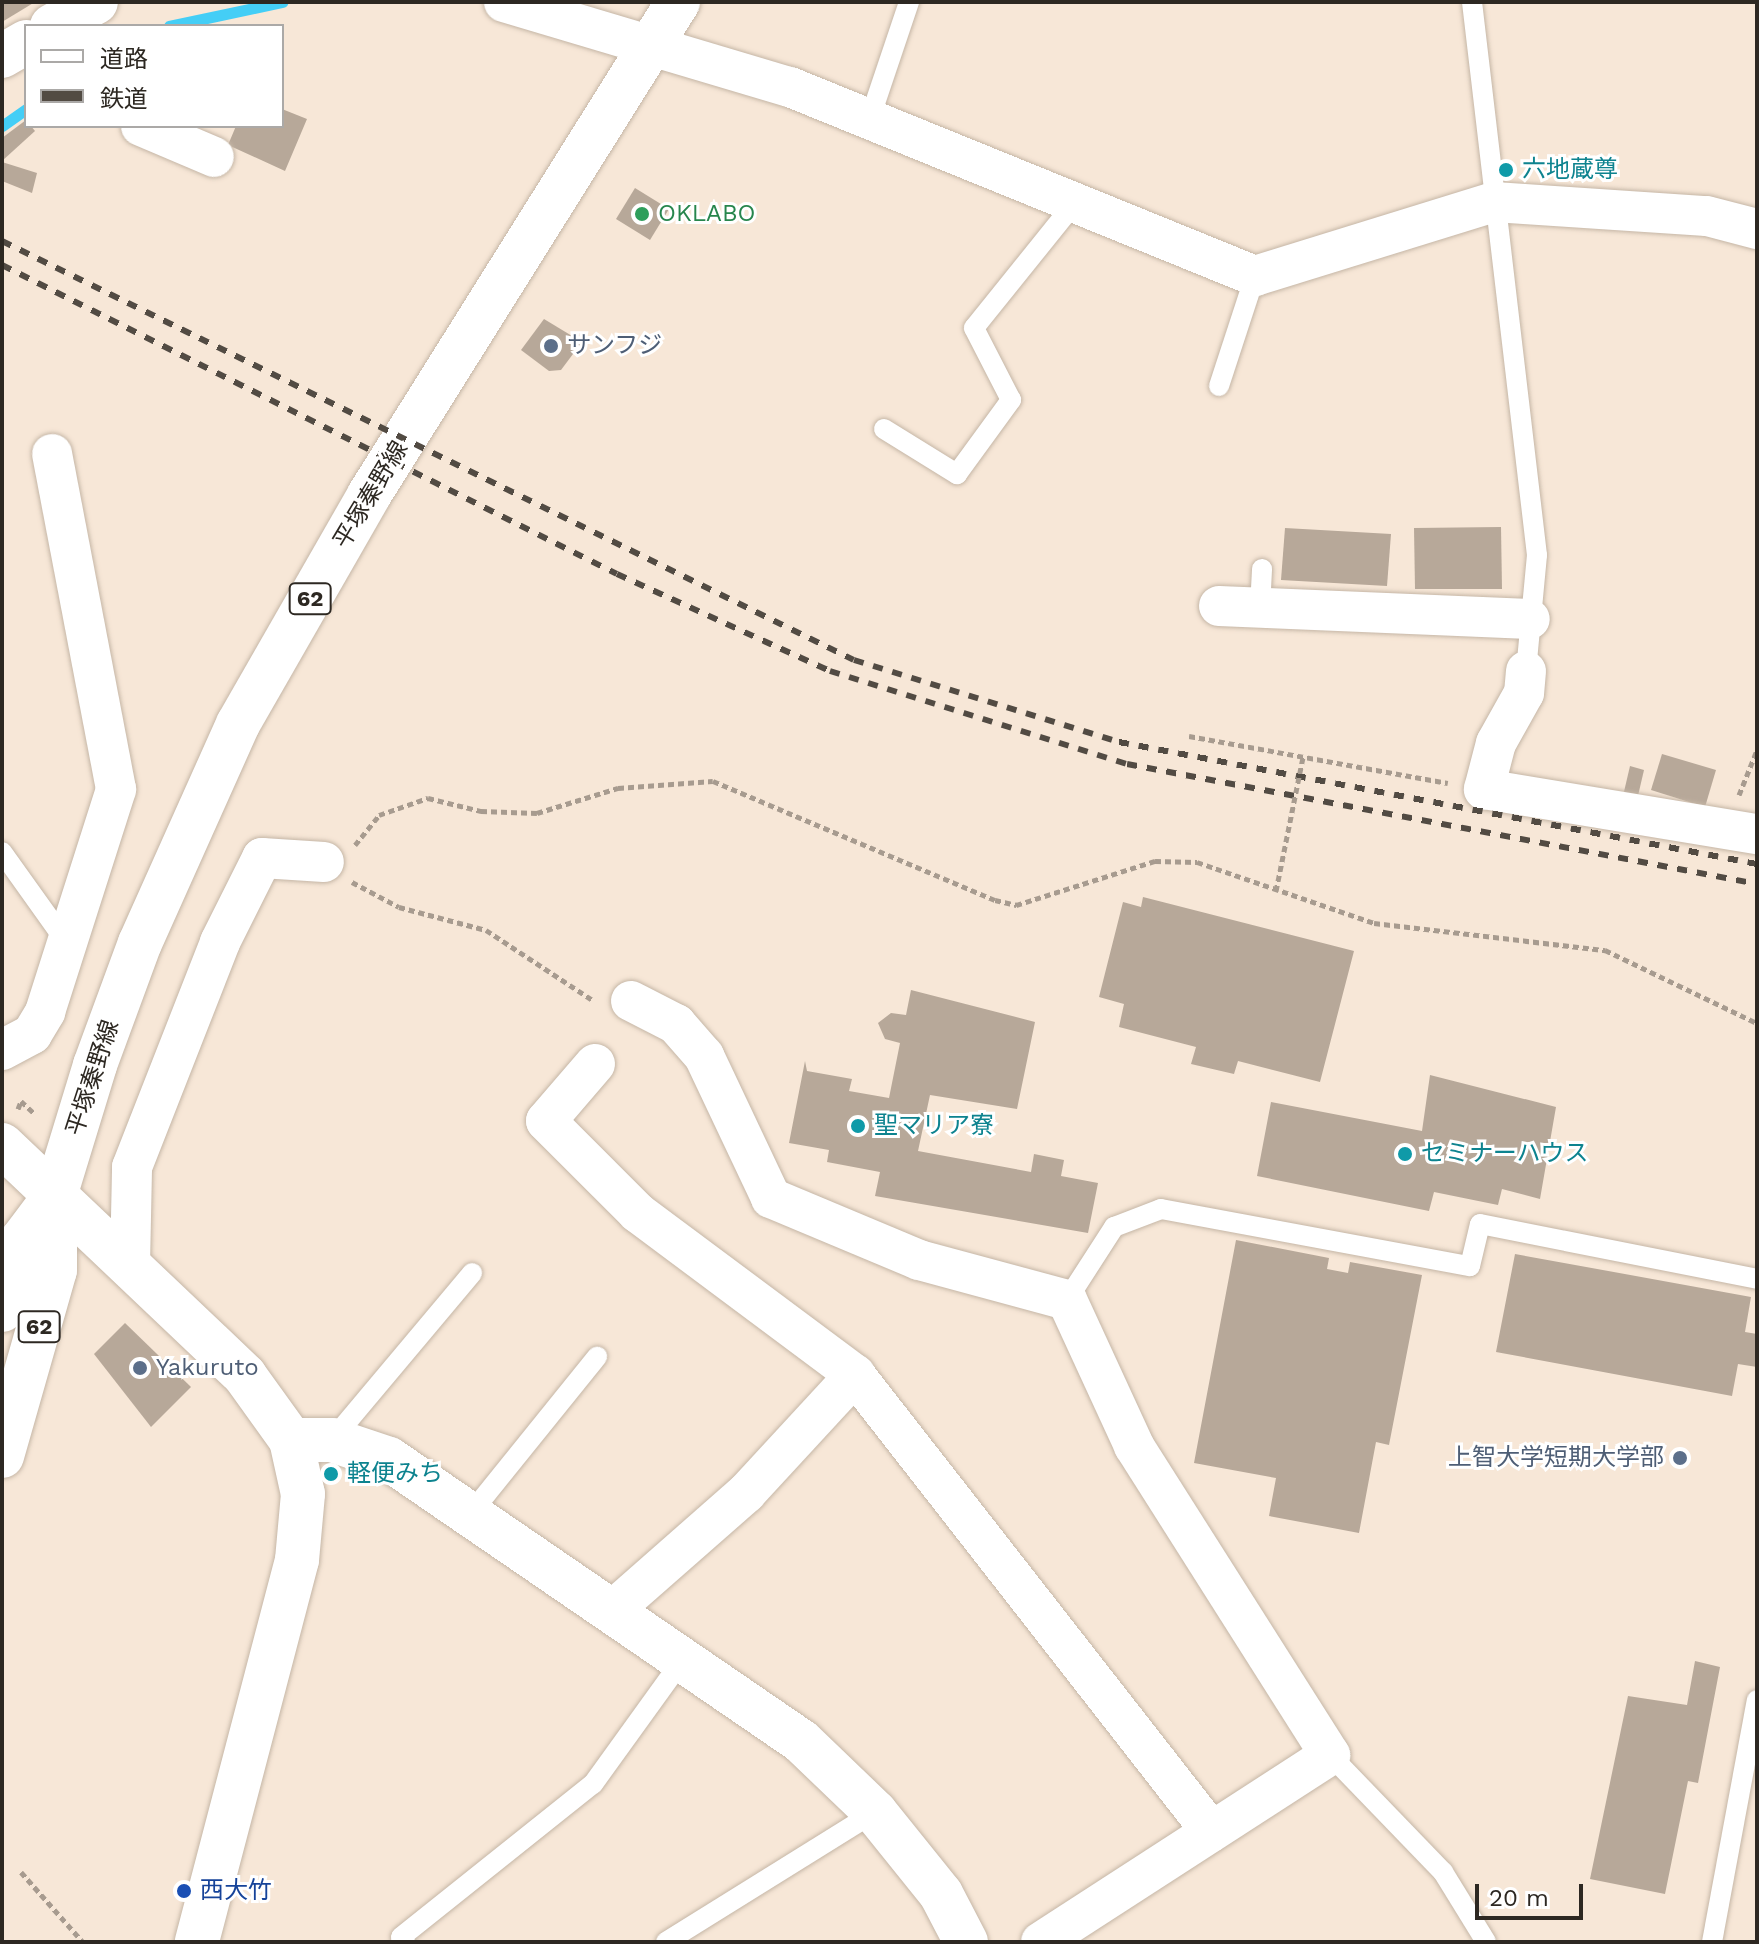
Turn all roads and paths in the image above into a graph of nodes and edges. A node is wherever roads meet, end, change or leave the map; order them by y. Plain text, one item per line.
1 (96, 2) edge
2 (504, 2) edge
3 (678, 2) edge
4 (909, 2) edge
5 (1472, 2) edge
6 (56, 24) edge
7 (24, 43) edge
8 (651, 46) junction
9 (2, 56) edge
10 (869, 121) junction
11 (146, 128) edge
12 (214, 157) dead end
13 (1077, 200) junction
14 (1494, 202) junction
15 (1757, 229) edge
16 (1255, 276) junction
17 (1219, 386) dead end
18 (884, 429) dead end
19 (52, 454) dead end
20 (1262, 569) dead end
21 (1219, 606) dead end
22 (1260, 608) junction
23 (1530, 619) junction
24 (1526, 671) joint
25 (1189, 736) dead end
26 (1757, 750) edge
27 (1303, 757) junction
28 (1406, 777) dead end
29 (1742, 831) edge
30 (2, 852) edge
31 (324, 862) junction
32 (1276, 891) junction
33 (67, 943) junction
34 (631, 1001) joint
35 (1757, 1023) edge
36 (2, 1050) edge
37 (595, 1064) dead end
38 (21, 1101) dead end
39 (35, 1114) dead end
40 (2, 1145) edge
41 (55, 1196) junction
42 (130, 1265) junction
43 (472, 1273) dead end
44 (1757, 1279) edge
45 (1067, 1300) junction
46 (2, 1310) edge
47 (597, 1357) dead end
48 (855, 1375) junction
49 (312, 1440) junction
50 (2, 1456) edge
51 (471, 1513) junction
52 (614, 1609) junction
53 (684, 1658) junction
54 (1757, 1700) edge
55 (1330, 1755) junction
56 (875, 1812) junction
57 (1211, 1831) junction
58 (21, 1872) dead end
59 (83, 1942) edge
60 (197, 1942) edge
61 (405, 1942) edge
62 (666, 1942) edge
63 (966, 1942) edge
64 (1041, 1942) edge
65 (1486, 1942) edge
66 (1712, 1942) edge

1 - 6 street
2 - 8 street
3 - 8 street, 平塚秦野線 / 62
4 - 10 lane
5 - 14 lane
7 - 9 street
8 - 10 street
8 - 41 street, 平塚秦野線 / 62
10 - 13 street
11 - 12 street
13 - 16 street
13 - 18 lane
14 - 15 street
14 - 16 street
14 - 23 lane
16 - 17 lane
19 - 33 street
20 - 22 lane
21 - 22 street
22 - 23 street
23 - 24 lane
24 - 29 street
25 - 27 path
26 - 29 path
27 - 28 path
27 - 32 path, bridge
30 - 33 lane
31 - 32 path
31 - 34 path
31 - 42 street
32 - 35 path
33 - 36 street
34 - 45 street
37 - 48 street
38 - 39 path
40 - 41 street
41 - 42 street
41 - 46 street, 平塚秦野線 / 62
41 - 50 street, 平塚秦野線 / 62
42 - 49 street
43 - 49 lane
44 - 45 lane
45 - 55 street
47 - 51 lane
48 - 52 street
48 - 57 street
49 - 51 street
49 - 60 street
51 - 52 street
52 - 53 street
53 - 56 street
53 - 61 lane
54 - 66 lane
55 - 57 street
55 - 65 lane
56 - 62 lane
56 - 63 street
57 - 64 street
58 - 59 path

